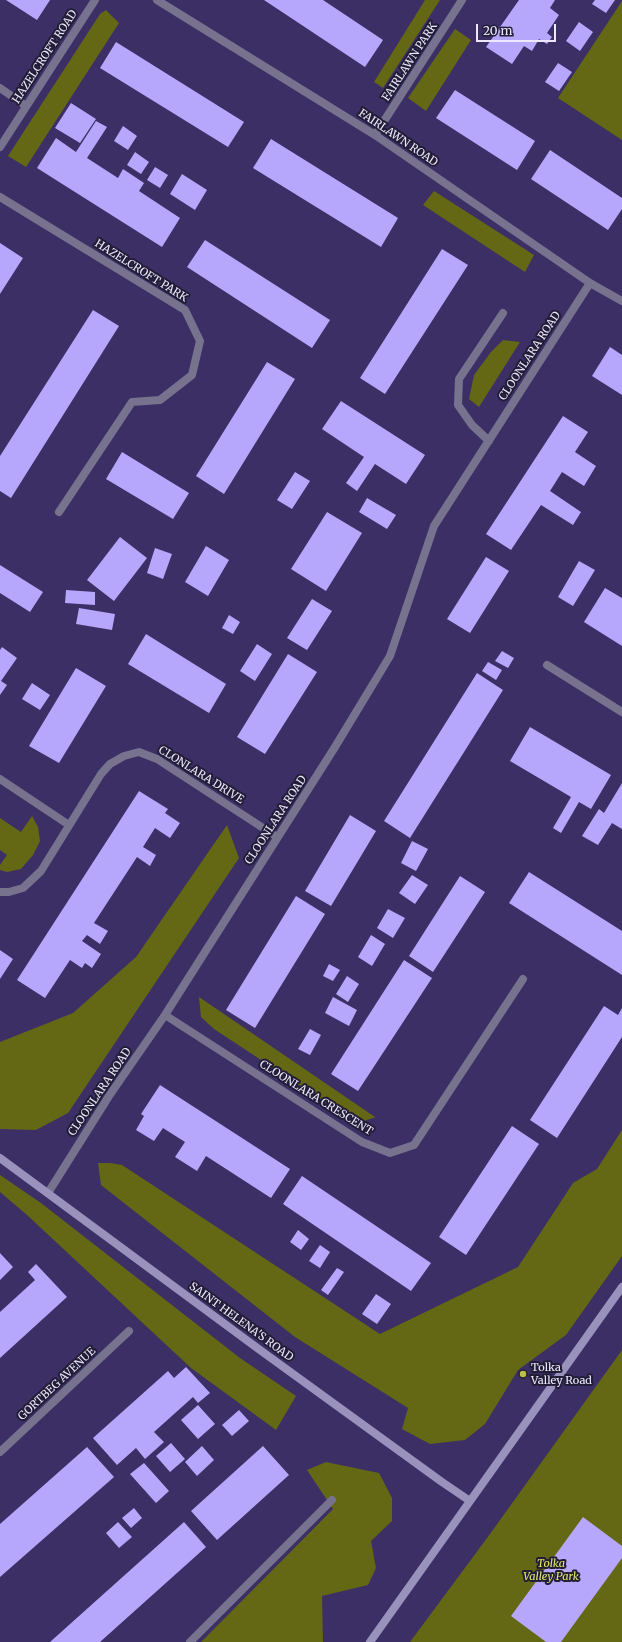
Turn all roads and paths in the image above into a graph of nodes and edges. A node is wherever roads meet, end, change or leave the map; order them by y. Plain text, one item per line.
1 (95, 0) edge
2 (157, 0) edge
3 (462, 0) edge
4 (0, 88) edge
5 (26, 106) junction
6 (375, 135) junction
7 (0, 147) edge
8 (0, 196) edge
9 (590, 283) junction
10 (622, 301) edge
11 (503, 313) dead end
12 (489, 441) junction
13 (59, 512) dead end
14 (547, 665) dead end
15 (622, 712) edge
16 (0, 779) edge
17 (69, 825) junction
18 (277, 836) junction
19 (0, 892) edge
20 (523, 979) dead end
21 (166, 1015) junction
22 (0, 1158) edge
23 (48, 1193) junction
24 (622, 1287) edge
25 (129, 1331) dead end
26 (0, 1452) edge
27 (332, 1500) dead end
28 (470, 1500) junction
29 (190, 1642) edge
30 (370, 1642) edge

1 - 5 street, HAZELCROFT ROAD
2 - 6 street, FAIRLAWN ROAD
3 - 6 street, FAIRLAWN PARK
4 - 5 street
5 - 7 street, HAZELCROFT ROAD
6 - 9 street, FAIRLAWN ROAD
8 - 13 street, HAZELCROFT PARK
9 - 10 street, FAIRLAWN ROAD
9 - 12 street, CLOONLARA ROAD
11 - 12 street
12 - 18 street, CLOONLARA ROAD
14 - 15 street
16 - 17 street
17 - 18 street, CLONLARA DRIVE
17 - 19 street, CLONLARA DRIVE
18 - 21 street, CLOONLARA ROAD
20 - 21 street, CLOONLARA CRESCENT
21 - 23 street, CLOONLARA ROAD
22 - 23 street, SAINT HELENA'S ROAD
23 - 28 street, SAINT HELENA'S ROAD
24 - 28 street
25 - 26 street, GORTBEG AVENUE
27 - 29 street
28 - 30 street

